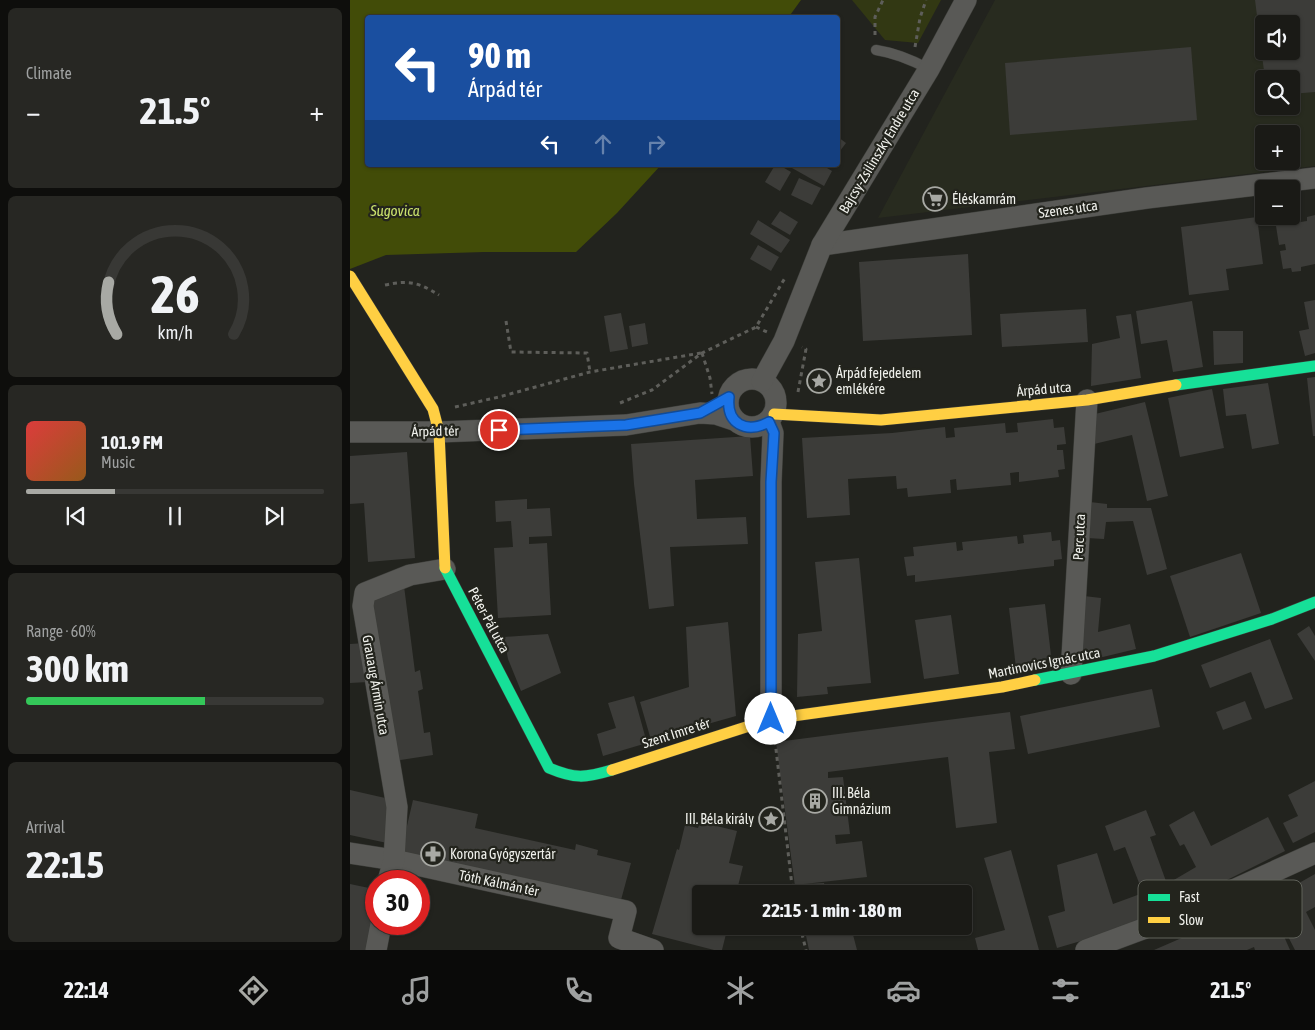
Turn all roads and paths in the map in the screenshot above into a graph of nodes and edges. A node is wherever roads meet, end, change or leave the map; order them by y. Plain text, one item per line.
1 (883, 0) edge
2 (926, 0) edge
3 (966, 0) edge
4 (876, 50) joint
5 (921, 64) junction
6 (1315, 178) edge
7 (822, 245) junction
8 (350, 276) edge
9 (382, 286) dead end
10 (439, 295) dead end
11 (506, 321) dead end
12 (756, 328) dead end
13 (702, 353) junction
14 (1315, 366) edge
15 (590, 372) junction
16 (752, 381) junction
17 (729, 397) junction
18 (1087, 400) junction
19 (610, 404) dead end
20 (467, 410) dead end
21 (700, 413) junction
22 (772, 418) junction
23 (734, 420) junction
24 (350, 432) edge
25 (439, 432) junction
26 (445, 569) junction
27 (1315, 602) edge
28 (1071, 674) junction
29 (775, 718) junction
30 (592, 776) joint
31 (350, 852) edge
32 (1315, 853) edge
33 (394, 860) junction
34 (391, 870) edge
35 (1255, 880) edge
36 (792, 885) edge
37 (1138, 931) edge
38 (379, 935) edge
39 (802, 935) edge
40 (376, 950) edge
41 (653, 950) edge
42 (806, 950) edge
43 (1086, 950) edge

1 - 4 path
2 - 5 path
3 - 5 street, Bajcsy-Zsilinszky Endre utca
4 - 5 lane
5 - 7 street, Bajcsy-Zsilinszky Endre utca
6 - 7 street, Szenes utca
7 - 16 street, Bajcsy-Zsilinszky Endre utca
8 - 25 street, Péter-Pál utca, bridge
9 - 10 path
11 - 15 path
12 - 13 path
13 - 15 path
13 - 19 path
14 - 18 street, Árpád utca
15 - 20 path
16 - 17 street, Árpád tér
16 - 22 street
17 - 21 street, Árpád tér
17 - 23 street
18 - 22 street, Árpád utca
18 - 28 street, Perc utca
21 - 23 street, Árpád tér
21 - 25 street, Árpád tér
22 - 23 street, Árpád tér
22 - 29 street
24 - 25 street, Árpád tér
25 - 26 street, Péter-Pál utca
26 - 30 street, Péter-Pál utca
26 - 33 street, Grauaug Ármin utca
27 - 28 street, Martinovics Ignác utca
28 - 29 street, Martinovics Ignác utca
29 - 30 street, Szent Imre tér
29 - 36 path
31 - 33 street, Tóth Kálmán tér
32 - 35 street
33 - 34 street
33 - 41 street, Tóth Kálmán tér
37 - 43 street
38 - 40 street
39 - 42 path

